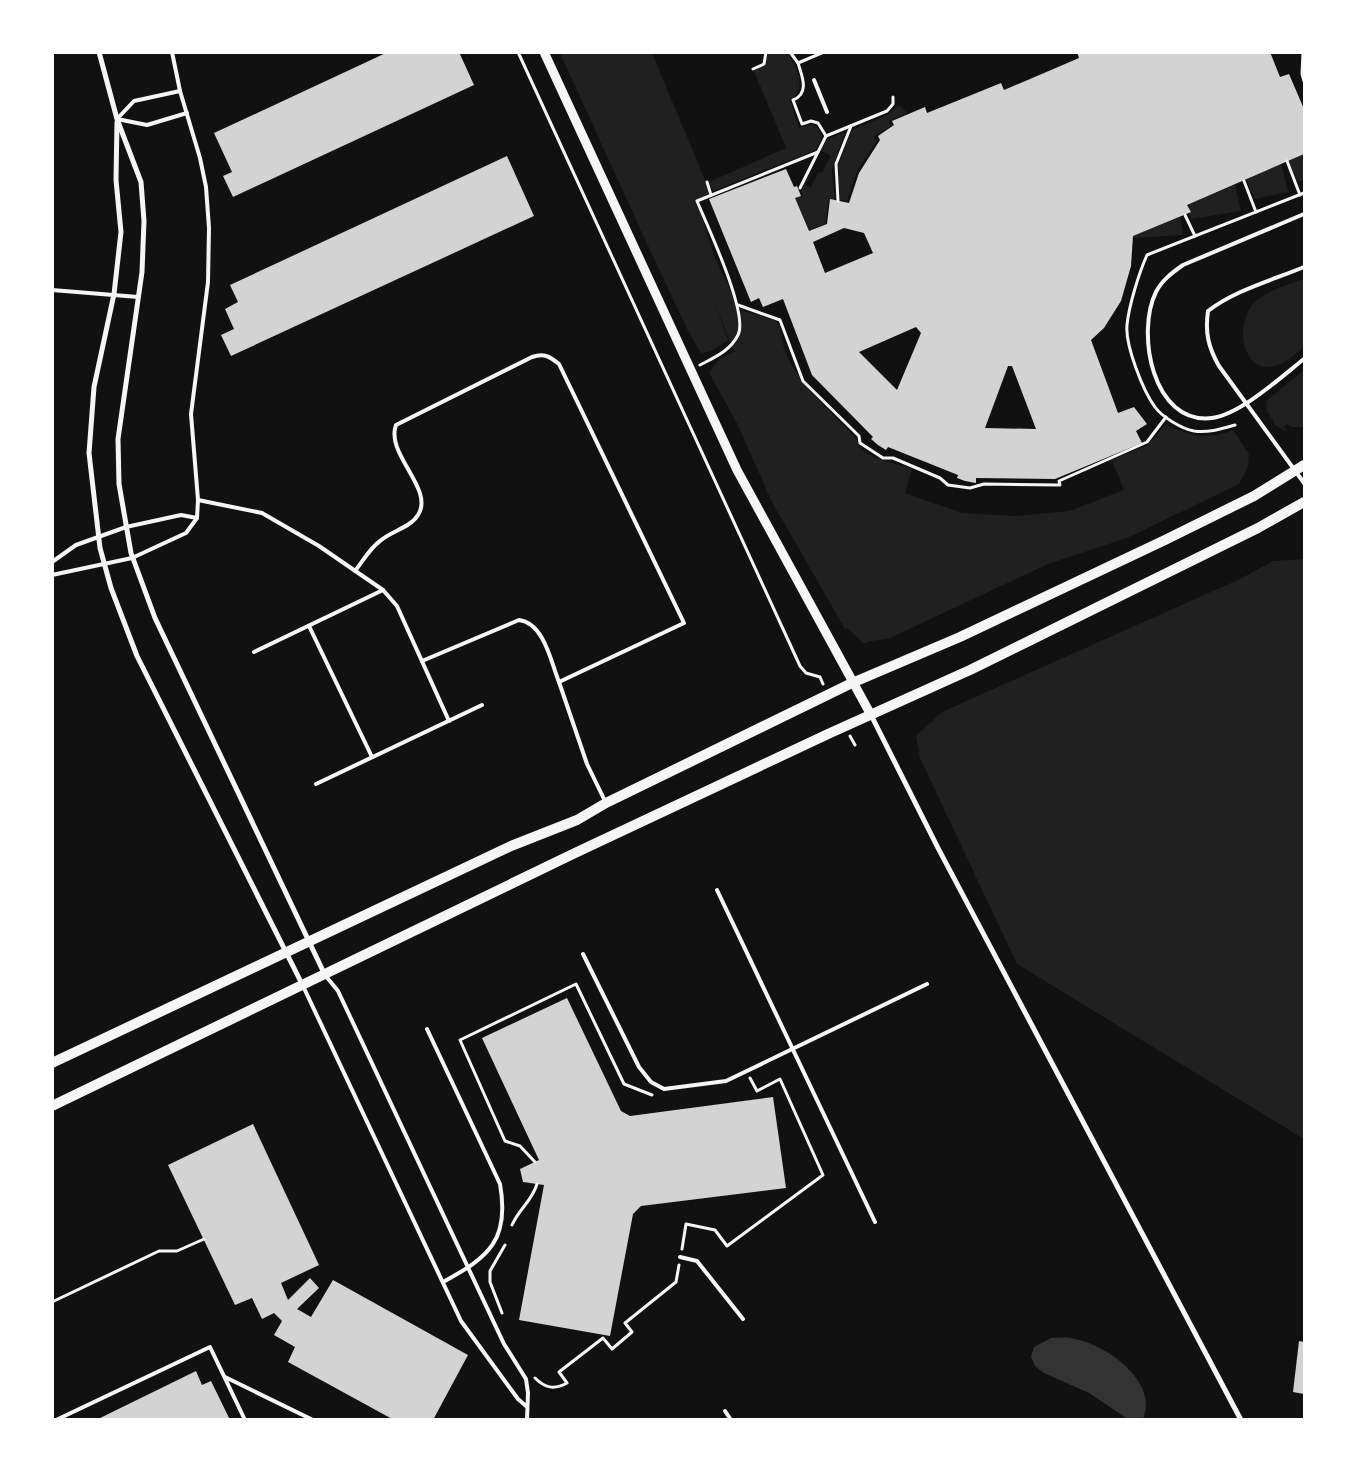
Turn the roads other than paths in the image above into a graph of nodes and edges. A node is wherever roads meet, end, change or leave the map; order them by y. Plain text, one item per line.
1 (99, 52) edge
2 (172, 52) edge
3 (544, 52) edge
4 (814, 80) dead end
5 (180, 91) junction
6 (828, 112) dead end
7 (186, 113) junction
8 (117, 119) junction
9 (1304, 214) edge
10 (1304, 267) edge
11 (52, 290) edge
12 (114, 294) junction
13 (138, 297) junction
14 (1304, 359) edge
15 (1244, 404) junction
16 (1304, 465) edge
17 (1296, 472) junction
18 (1304, 484) edge
19 (198, 500) junction
20 (1304, 502) edge
21 (196, 518) junction
22 (126, 527) junction
23 (99, 536) junction
24 (132, 558) junction
25 (52, 562) edge
26 (105, 565) junction
27 (355, 571) junction
28 (52, 575) edge
29 (383, 590) junction
30 (309, 626) junction
31 (254, 652) dead end
32 (422, 661) junction
33 (559, 682) junction
34 (852, 683) junction
35 (482, 705) dead end
36 (871, 716) junction
37 (449, 721) junction
38 (372, 757) junction
39 (316, 784) dead end
40 (606, 803) junction
41 (717, 890) dead end
42 (308, 942) junction
43 (286, 953) junction
44 (583, 954) dead end
45 (324, 974) junction
46 (302, 984) junction
47 (927, 984) dead end
48 (426, 1029) dead end
49 (792, 1048) junction
50 (52, 1063) edge
51 (52, 1106) edge
52 (875, 1222) dead end
53 (680, 1257) road end
54 (468, 1268) junction
55 (443, 1282) junction
56 (743, 1319) dead end
57 (224, 1376) junction
58 (526, 1406) junction
59 (725, 1411) dead end
60 (56, 1420) edge
61 (246, 1420) edge
62 (313, 1420) edge
63 (527, 1420) edge
64 (731, 1420) edge
65 (1241, 1420) edge

1 - 8 street
2 - 5 lane
3 - 34 street
4 - 6 lane
5 - 7 lane
5 - 8 lane
7 - 8 lane
7 - 19 lane
8 - 12 street
8 - 13 street
9 - 15 lane
10 - 15 lane
11 - 12 lane
12 - 13 lane
12 - 23 street
13 - 22 street
14 - 15 lane
15 - 17 lane
16 - 17 main road
17 - 18 lane
17 - 34 main road
19 - 21 lane
19 - 27 lane
20 - 36 main road
21 - 22 lane
21 - 24 lane
22 - 23 lane
22 - 24 street
23 - 25 lane
23 - 26 street
24 - 26 lane
24 - 42 street
26 - 28 lane
26 - 43 street
27 - 29 lane
27 - 33 lane
29 - 30 lane
29 - 32 lane
30 - 31 lane
30 - 38 lane
32 - 33 lane
32 - 37 lane
33 - 40 lane
34 - 36 street
34 - 40 main road
35 - 37 lane
36 - 45 main road
36 - 65 street
37 - 38 lane
38 - 39 lane
40 - 42 main road
41 - 49 lane
42 - 43 main road
42 - 45 street
43 - 46 street
43 - 50 main road
44 - 49 lane
45 - 46 main road
45 - 54 lane
46 - 51 main road
46 - 55 lane
47 - 49 lane
48 - 54 lane
49 - 52 lane
53 - 56 lane
54 - 55 lane
54 - 58 lane
55 - 58 lane
57 - 60 lane
57 - 61 lane
57 - 62 lane
58 - 63 lane
59 - 64 lane

